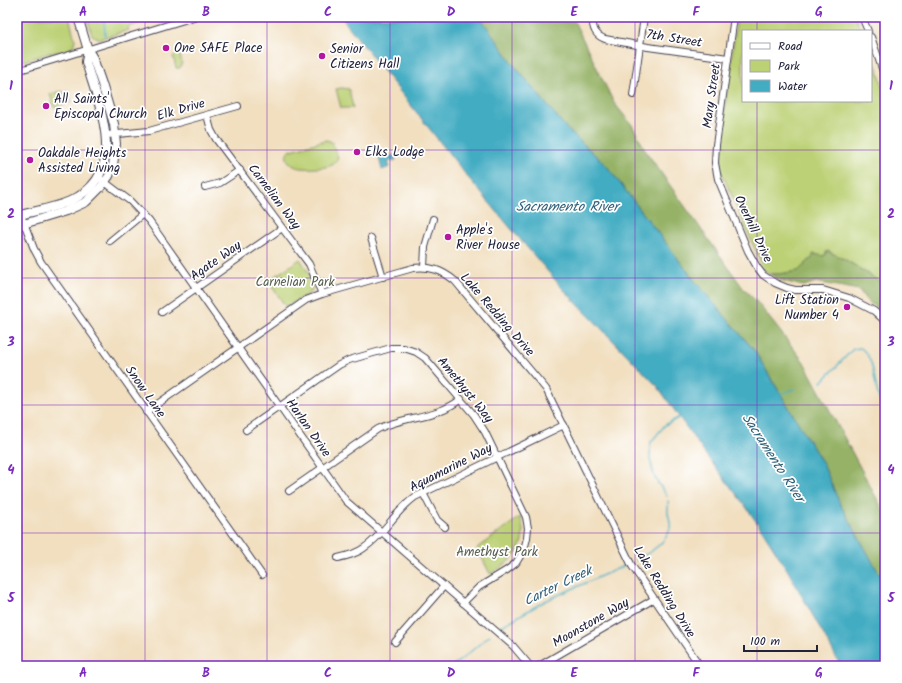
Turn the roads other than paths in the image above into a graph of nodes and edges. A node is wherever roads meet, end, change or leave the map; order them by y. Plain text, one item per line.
1 (78, 17) edge
2 (194, 17) edge
3 (593, 17) edge
4 (644, 17) edge
5 (734, 17) edge
6 (862, 17) edge
7 (868, 30) edge
8 (872, 40) edge
9 (640, 45) junction
10 (88, 50) junction
11 (728, 58) junction
12 (17, 71) edge
13 (885, 77) edge
14 (633, 95) dead end
15 (238, 106) dead end
16 (206, 114) junction
17 (107, 135) junction
18 (116, 135) junction
19 (240, 170) junction
20 (718, 179) joint
21 (101, 180) junction
22 (205, 187) dead end
23 (143, 214) junction
24 (19, 215) edge
25 (433, 219) dead end
26 (21, 225) edge
27 (282, 228) junction
28 (372, 238) dead end
29 (110, 241) dead end
30 (424, 267) junction
31 (383, 277) junction
32 (196, 288) junction
33 (322, 294) junction
34 (162, 312) dead end
35 (885, 321) edge
36 (238, 348) junction
37 (461, 399) junction
38 (279, 406) junction
39 (146, 412) junction
40 (564, 425) junction
41 (246, 430) dead end
42 (497, 458) junction
43 (322, 468) junction
44 (289, 491) dead end
45 (423, 493) junction
46 (445, 528) dead end
47 (381, 532) junction
48 (338, 558) dead end
49 (262, 575) dead end
50 (444, 586) junction
51 (654, 599) junction
52 (463, 603) junction
53 (395, 642) dead end
54 (530, 666) edge
55 (539, 666) edge
56 (700, 666) edge

1 - 10 main road
2 - 10 street
3 - 9 street, 7th Street
4 - 9 street
5 - 11 street, Mary Street
6 - 7 street
8 - 13 street
9 - 11 street, 7th Street
9 - 14 street
10 - 12 street
10 - 17 main road
10 - 18 main road
11 - 20 street, Mary Street
15 - 16 street, Elk Drive
16 - 18 street, Elk Drive
16 - 19 street, Carnelian Way
17 - 18 street, Elk Drive
17 - 21 main road
18 - 21 main road
19 - 22 street
19 - 27 street, Carnelian Way
20 - 35 street, Overhill Drive
21 - 23 street, Harlan Drive
21 - 24 main road
21 - 26 main road
23 - 29 street
23 - 32 street, Harlan Drive
24 - 26 street, Snow Lane
25 - 30 street
26 - 39 street, Snow Lane
27 - 32 street, Agate Way
27 - 33 street, Carnelian Way
28 - 31 street
30 - 31 street, Lake Redding Drive
30 - 40 street, Lake Redding Drive
31 - 33 street, Lake Redding Drive
32 - 34 street, Agate Way
32 - 36 street, Harlan Drive
33 - 36 street, Lake Redding Drive
36 - 38 street, Harlan Drive
36 - 39 street, Lake Redding Drive
37 - 38 street, Amethyst Way
37 - 42 street, Amethyst Way
37 - 43 street
38 - 41 street, Amethyst Way
38 - 43 street, Harlan Drive
39 - 49 street, Snow Lane
40 - 42 street, Aquamarine Way
40 - 51 street, Lake Redding Drive
42 - 45 street, Aquamarine Way
42 - 52 street, Amethyst Way
43 - 44 street
43 - 47 street, Harlan Drive
45 - 46 street
45 - 47 street, Aquamarine Way
47 - 48 street, Aquamarine Way
47 - 50 street, Harlan Drive
50 - 52 street, Harlan Drive
50 - 53 street
51 - 55 street, Moonstone Way
51 - 56 street, Lake Redding Drive
52 - 54 street, Harlan Drive

